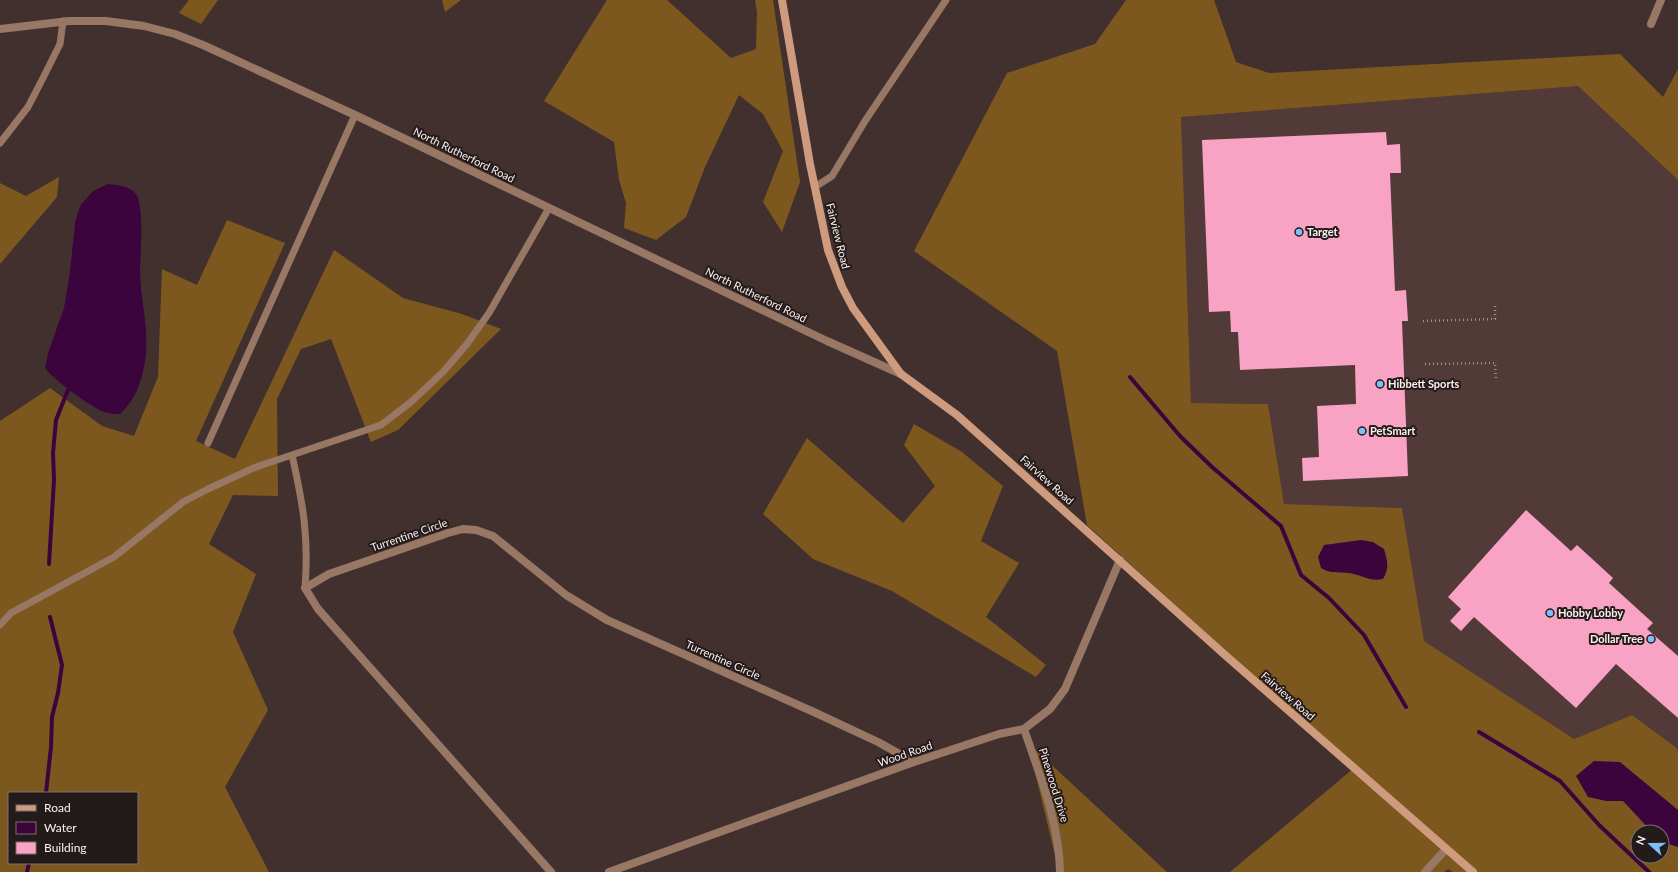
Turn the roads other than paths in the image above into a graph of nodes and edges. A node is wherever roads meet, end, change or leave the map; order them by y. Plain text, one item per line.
1 (782, 0) edge
2 (946, 0) edge
3 (1661, 0) edge
4 (63, 22) junction
5 (1651, 24) dead end
6 (0, 29) edge
7 (355, 115) junction
8 (0, 143) edge
9 (815, 187) junction
10 (549, 208) junction
11 (901, 374) junction
12 (208, 443) dead end
13 (292, 455) junction
14 (1120, 560) junction
15 (305, 588) junction
16 (0, 625) edge
17 (1024, 729) junction
18 (914, 762) junction
19 (1446, 849) junction
20 (551, 872) edge
21 (609, 872) edge
22 (1060, 872) edge
23 (1425, 872) edge
24 (1473, 872) edge

1 - 9 street, Fairview Road
2 - 9 lane
3 - 5 street
4 - 6 street, North Rutherford Road
4 - 7 street, North Rutherford Road
4 - 8 lane
7 - 10 street, North Rutherford Road
7 - 12 lane
9 - 11 street, Fairview Road
10 - 11 street, North Rutherford Road
10 - 13 lane
11 - 14 street, Fairview Road
13 - 15 lane
13 - 16 lane
14 - 17 street, Wood Road
14 - 19 street, Fairview Road
15 - 18 street, Turrentine Circle
15 - 20 street
17 - 18 street, Wood Road
17 - 22 street, Pinewood Drive
18 - 21 street, Wood Road
19 - 23 street
19 - 24 street, Fairview Road

